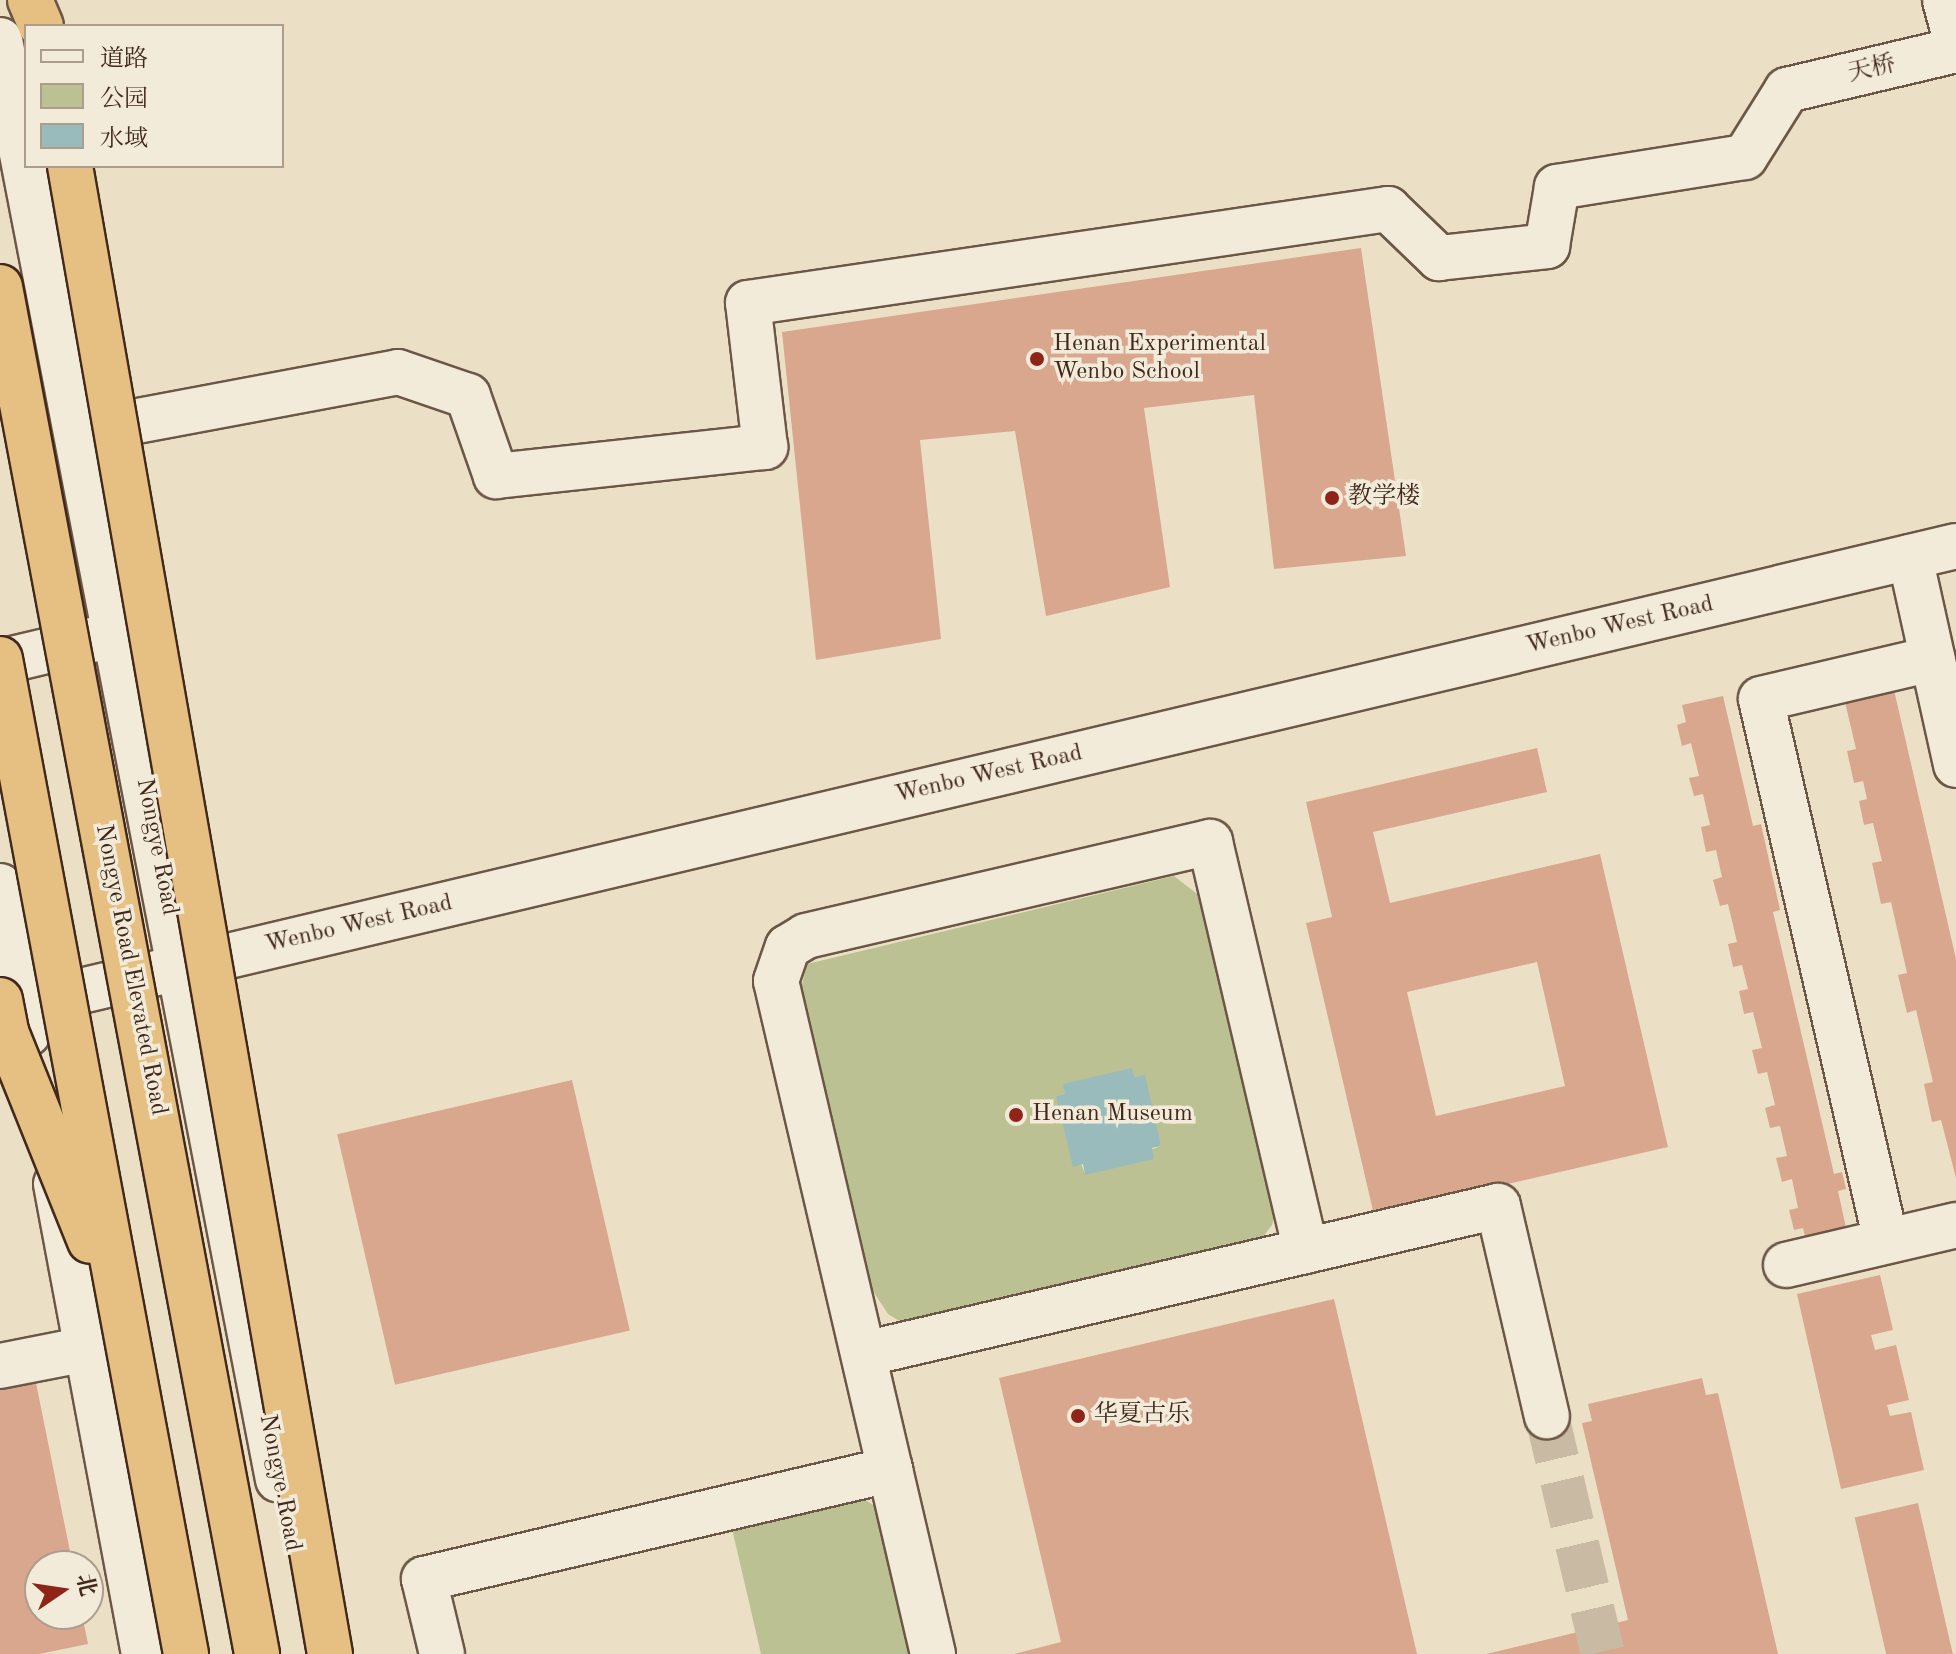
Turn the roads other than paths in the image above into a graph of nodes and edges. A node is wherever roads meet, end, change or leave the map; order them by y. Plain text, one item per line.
1 (30, 0) edge
2 (1945, 0) edge
3 (40, 24) edge
4 (0, 40) edge
5 (1956, 41) edge
6 (1956, 50) edge
7 (24, 164) edge
8 (25, 168) edge
9 (70, 168) edge
10 (0, 287) edge
11 (116, 425) junction
12 (1956, 546) edge
13 (1910, 557) junction
14 (115, 634) junction
15 (1932, 659) junction
16 (0, 660) edge
17 (1956, 765) edge
18 (0, 886) edge
19 (180, 967) junction
20 (11, 1002) edge
21 (1956, 1225) edge
22 (1886, 1241) junction
23 (1306, 1251) junction
24 (1786, 1265) dead end
25 (126, 1333) junction
26 (87, 1349) junction
27 (864, 1354) junction
28 (0, 1366) edge
29 (1547, 1416) tunnel mouth
30 (890, 1470) junction
31 (144, 1654) edge
32 (186, 1654) edge
33 (257, 1654) edge
34 (312, 1654) edge
35 (330, 1654) edge
36 (442, 1654) edge
37 (933, 1654) edge

1 - 3 highway
2 - 5 street
4 - 7 street, Nongye Road
6 - 11 street, 天桥
8 - 14 street, Nongye Road
9 - 11 highway, bridge
10 - 33 highway, Nongye Road Elevated Road, bridge
11 - 35 highway, bridge
12 - 13 street, Wenbo West Road
13 - 15 street
13 - 19 street, Wenbo West Road
14 - 16 street
14 - 19 street, Nongye Road
15 - 17 street
15 - 22 street
16 - 25 highway, bridge
18 - 20 street
19 - 20 street, Wenbo West Road
19 - 34 street, Nongye Road
20 - 25 highway, bridge
20 - 26 street
21 - 22 street
22 - 24 street
23 - 27 street
23 - 27 street
23 - 29 street
25 - 32 highway, bridge
26 - 28 street
26 - 31 street
27 - 30 street
30 - 36 street
30 - 37 street

